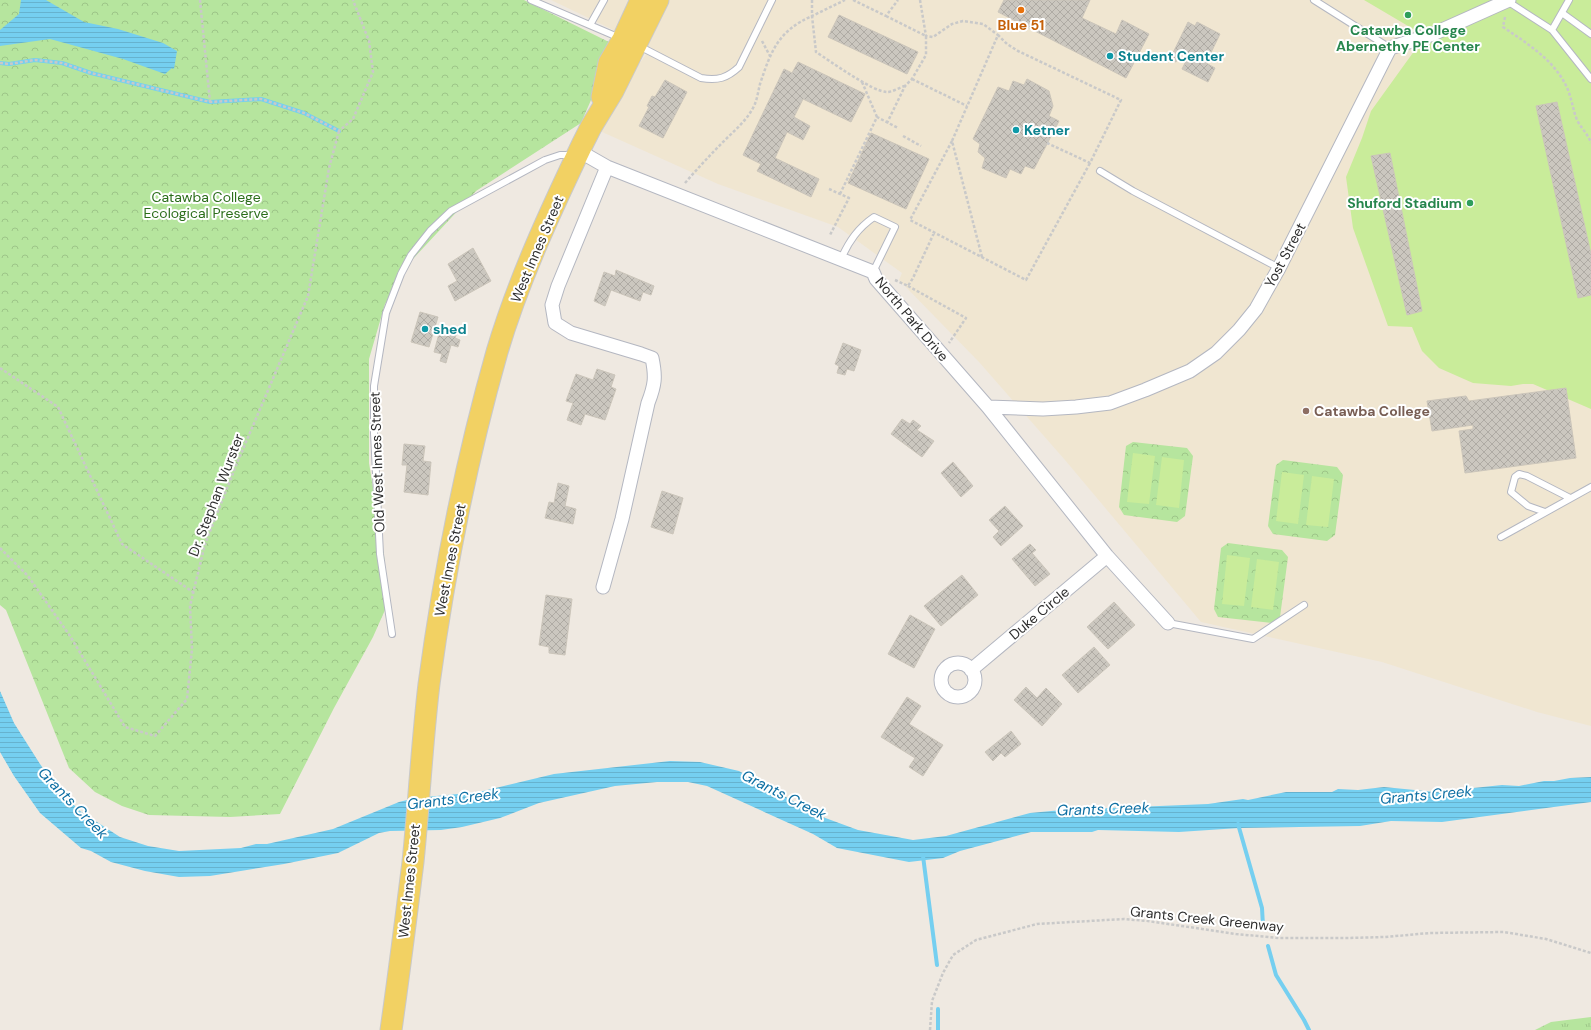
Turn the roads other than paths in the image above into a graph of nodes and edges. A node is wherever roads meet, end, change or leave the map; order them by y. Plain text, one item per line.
1 (531, 0) edge
2 (604, 0) edge
3 (641, 0) edge
4 (658, 0) edge
5 (772, 0) edge
6 (1314, 0) edge
7 (1508, 0) edge
8 (1569, 0) edge
9 (1562, 13) junction
10 (590, 25) junction
11 (1552, 30) junction
12 (1591, 34) edge
13 (629, 42) junction
14 (1390, 48) junction
15 (1591, 79) edge
16 (579, 153) junction
17 (607, 167) junction
18 (1100, 171) dead end
19 (840, 259) junction
20 (1279, 268) junction
21 (873, 272) junction
22 (988, 407) junction
23 (1591, 487) edge
24 (1570, 498) junction
25 (1544, 512) junction
26 (1501, 537) dead end
27 (1107, 556) junction
28 (603, 587) dead end
29 (1304, 605) dead end
30 (1168, 623) joint
31 (392, 634) dead end
32 (971, 670) dead end
33 (391, 1030) edge

1 - 10 lane
2 - 10 lane
3 - 13 main road, West Innes Street
4 - 13 main road, West Innes Street
5 - 13 lane
6 - 14 lane
7 - 11 lane
7 - 14 street
8 - 9 lane
9 - 11 lane
9 - 12 lane
10 - 13 lane
11 - 15 lane
13 - 16 main road, West Innes Street
14 - 20 street, Yost Street
16 - 17 street, North Park Drive
16 - 31 lane, Old West Innes Street
16 - 33 main road, West Innes Street
17 - 19 street, North Park Drive
17 - 28 street
18 - 20 lane
19 - 21 street, North Park Drive
19 - 21 lane
20 - 22 street, Yost Street
21 - 22 street, North Park Drive
22 - 27 street, North Park Drive
23 - 24 lane
24 - 25 lane
24 - 25 lane
25 - 26 lane
27 - 30 street, North Park Drive
27 - 32 street, Duke Circle
29 - 30 lane

